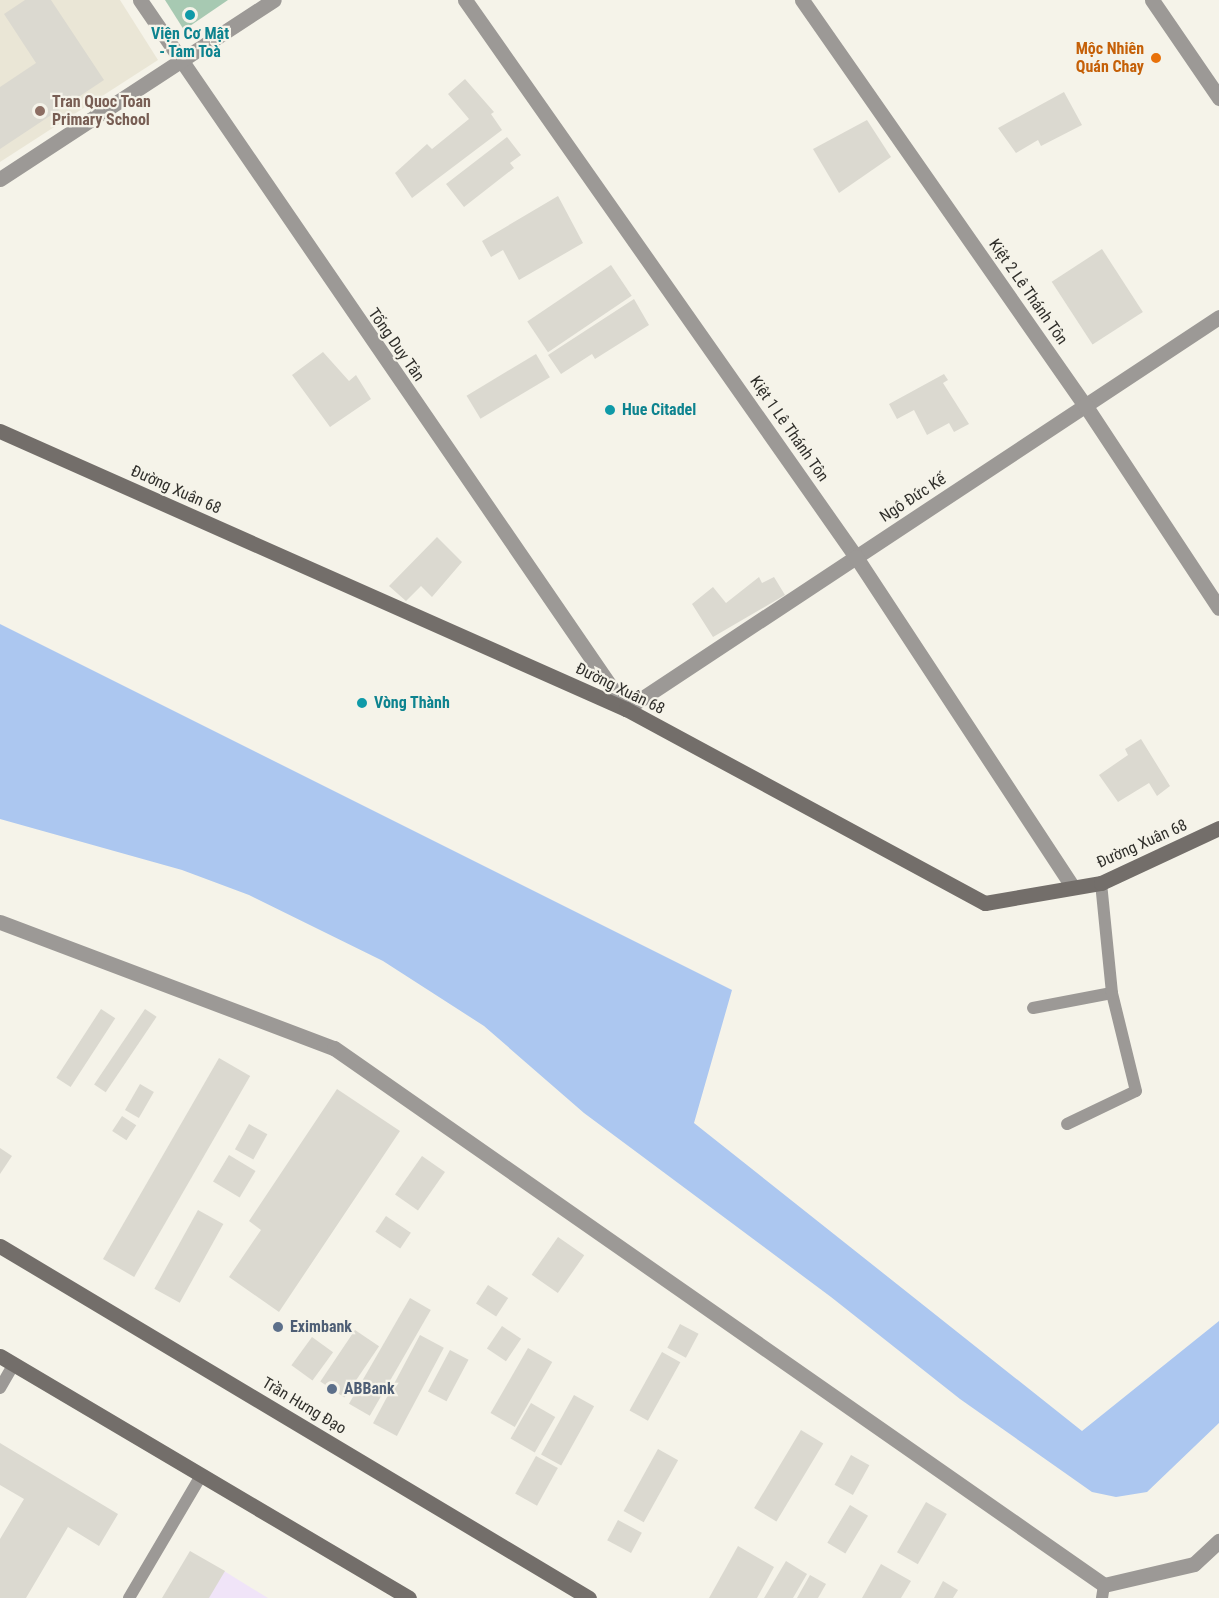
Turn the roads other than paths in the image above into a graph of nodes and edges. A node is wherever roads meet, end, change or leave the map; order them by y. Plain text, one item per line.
1 (140, 0) edge
2 (274, 0) edge
3 (465, 0) edge
4 (802, 0) edge
5 (1152, 0) edge
6 (180, 63) junction
7 (1219, 98) edge
8 (0, 179) edge
9 (1219, 317) edge
10 (1085, 405) junction
11 (0, 431) edge
12 (856, 557) junction
13 (1219, 608) edge
14 (626, 709) junction
15 (1219, 828) edge
16 (1101, 884) junction
17 (1072, 886) junction
18 (0, 922) edge
19 (1112, 993) junction
20 (1033, 1008) dead end
21 (1068, 1124) dead end
22 (0, 1246) edge
23 (7, 1360) edge
24 (0, 1388) edge
25 (201, 1476) junction
26 (1219, 1541) edge
27 (1103, 1591) edge
28 (129, 1598) edge
29 (409, 1598) edge
30 (589, 1598) edge

1 - 6 street, Tống Duy Tân
2 - 6 street
3 - 12 street, Kiệt 1 Lê Thánh Tôn
4 - 10 street, Kiệt 2 Lê Thánh Tôn
5 - 7 street
6 - 8 street
6 - 14 street, Tống Duy Tân
9 - 10 street, Ngô Đức Kế
10 - 12 street, Ngô Đức Kế
10 - 13 street, Kiệt 2 Lê Thánh Tôn
11 - 14 street, Đường Xuân 68
12 - 14 street, Ngô Đức Kế
12 - 17 street, Kiệt 1 Lê Thánh Tôn
14 - 17 street, Đường Xuân 68
15 - 16 street, Đường Xuân 68
16 - 17 street, Đường Xuân 68
16 - 19 lane
18 - 27 street
19 - 20 lane
19 - 21 lane
22 - 30 street, Trần Hưng Đạo
23 - 24 lane
23 - 25 street
25 - 28 lane
25 - 29 street
26 - 27 street

